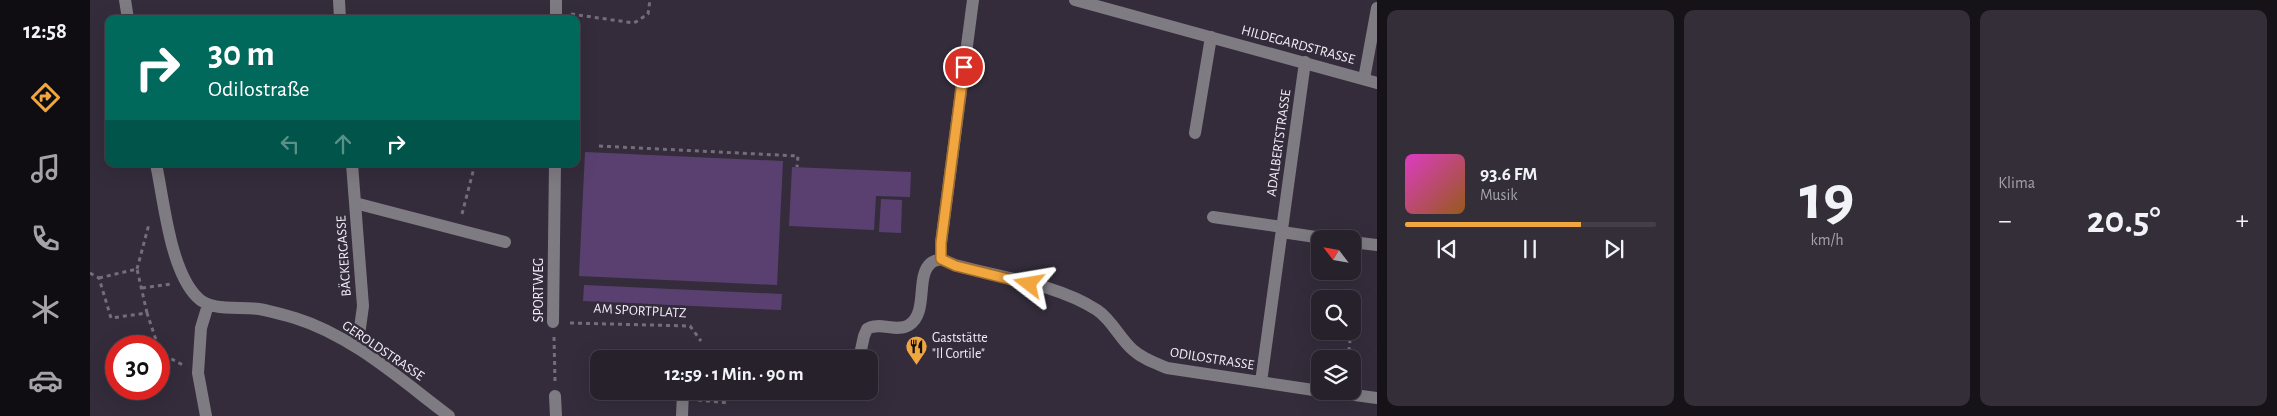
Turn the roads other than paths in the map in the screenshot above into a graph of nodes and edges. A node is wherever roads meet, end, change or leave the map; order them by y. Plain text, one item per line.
1 (125, 0) edge
2 (339, 0) edge
3 (973, 0) edge
4 (1075, 0) edge
5 (1377, 8) edge
6 (127, 15) edge
7 (340, 15) edge
8 (1211, 37) junction
9 (1305, 62) junction
10 (1364, 79) junction
11 (1377, 83) edge
12 (1195, 133) dead end
13 (157, 167) edge
14 (352, 167) edge
15 (555, 167) edge
16 (355, 204) junction
17 (1213, 217) dead end
18 (1282, 230) junction
19 (1311, 236) edge
20 (505, 242) dead end
21 (1361, 243) edge
22 (1377, 245) edge
23 (941, 259) junction
24 (208, 305) junction
25 (553, 322) road end
26 (352, 344) junction
27 (861, 350) edge
28 (1261, 382) junction
29 (1311, 389) edge
30 (555, 396) road end
31 (1361, 396) edge
32 (1377, 398) edge
33 (683, 400) edge
34 (206, 416) edge
35 (449, 416) edge
36 (556, 416) edge
37 (682, 416) edge

1 - 6 street
2 - 7 street
3 - 23 street
4 - 8 street, HILDEGARDSTRASSE
5 - 10 street
8 - 9 street, HILDEGARDSTRASSE
8 - 12 street
9 - 10 street, HILDEGARDSTRASSE
9 - 18 street, ADALBERTSTRASSE
10 - 11 street, HILDEGARDSTRASSE
13 - 24 street
14 - 16 street, BÄCKERGASSE
15 - 25 street, SPORTWEG
16 - 20 street
16 - 26 street, BÄCKERGASSE
17 - 18 street
18 - 19 street
18 - 28 street, ADALBERTSTRASSE
21 - 22 street
23 - 27 street
23 - 28 street, ODILOSTRASSE
24 - 26 street, GEROLDSTRASSE
24 - 34 street
26 - 35 street, GEROLDSTRASSE
28 - 29 street, ODILOSTRASSE
30 - 36 street
31 - 32 street
33 - 37 street

